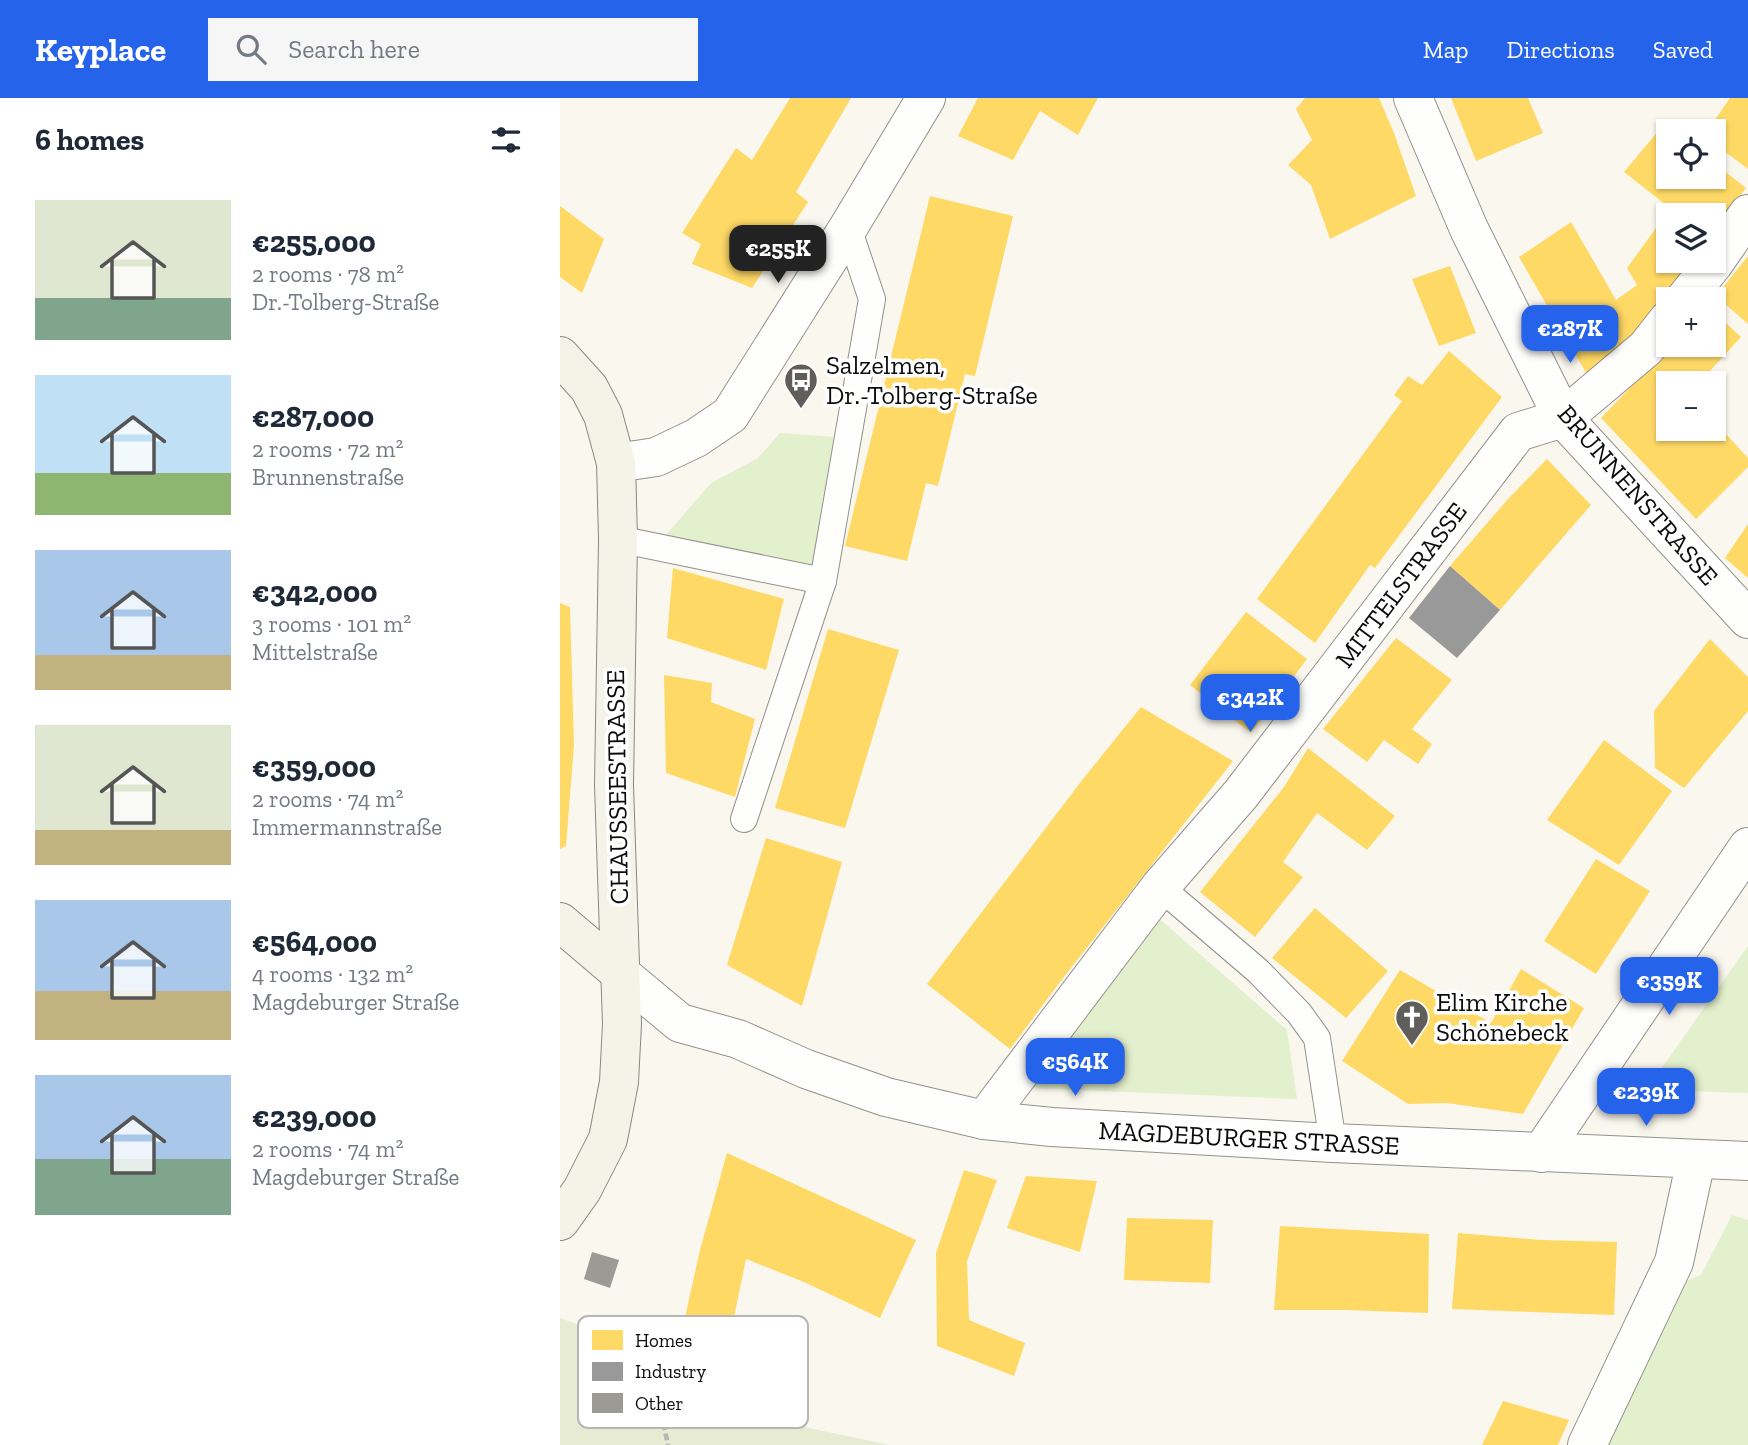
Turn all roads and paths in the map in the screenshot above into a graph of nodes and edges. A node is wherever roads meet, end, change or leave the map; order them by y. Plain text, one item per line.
1 (926, 98) edge
2 (1413, 98) edge
3 (1748, 214) edge
4 (848, 228) junction
5 (1695, 287) edge
6 (1656, 335) edge
7 (560, 356) edge
8 (1563, 418) junction
9 (616, 463) junction
10 (618, 539) junction
11 (823, 581) junction
12 (1748, 619) edge
13 (744, 819) dead end
14 (1748, 847) edge
15 (1160, 887) junction
16 (560, 922) edge
17 (620, 973) junction
18 (984, 1119) junction
19 (1334, 1143) junction
20 (1541, 1153) junction
21 (1696, 1160) junction
22 (1748, 1161) edge
23 (560, 1221) edge
24 (1587, 1445) edge

1 - 4 street
2 - 8 street, BRUNNENSTRASSE
3 - 5 street
4 - 9 street
4 - 11 lane
6 - 8 street, MITTELSTRASSE
7 - 9 street, CHAUSSEESTRASSE
8 - 12 street, BRUNNENSTRASSE
8 - 15 street, MITTELSTRASSE
9 - 10 street, CHAUSSEESTRASSE
10 - 11 lane
10 - 17 street, CHAUSSEESTRASSE
11 - 13 lane
14 - 20 street
15 - 18 street, MITTELSTRASSE
15 - 19 lane
16 - 17 street, MAGDEBURGER STRASSE
17 - 18 street, MAGDEBURGER STRASSE
17 - 23 street, CHAUSSEESTRASSE
18 - 19 street, MAGDEBURGER STRASSE
19 - 20 street, MAGDEBURGER STRASSE
20 - 21 street, MAGDEBURGER STRASSE
21 - 22 street, MAGDEBURGER STRASSE
21 - 24 street

